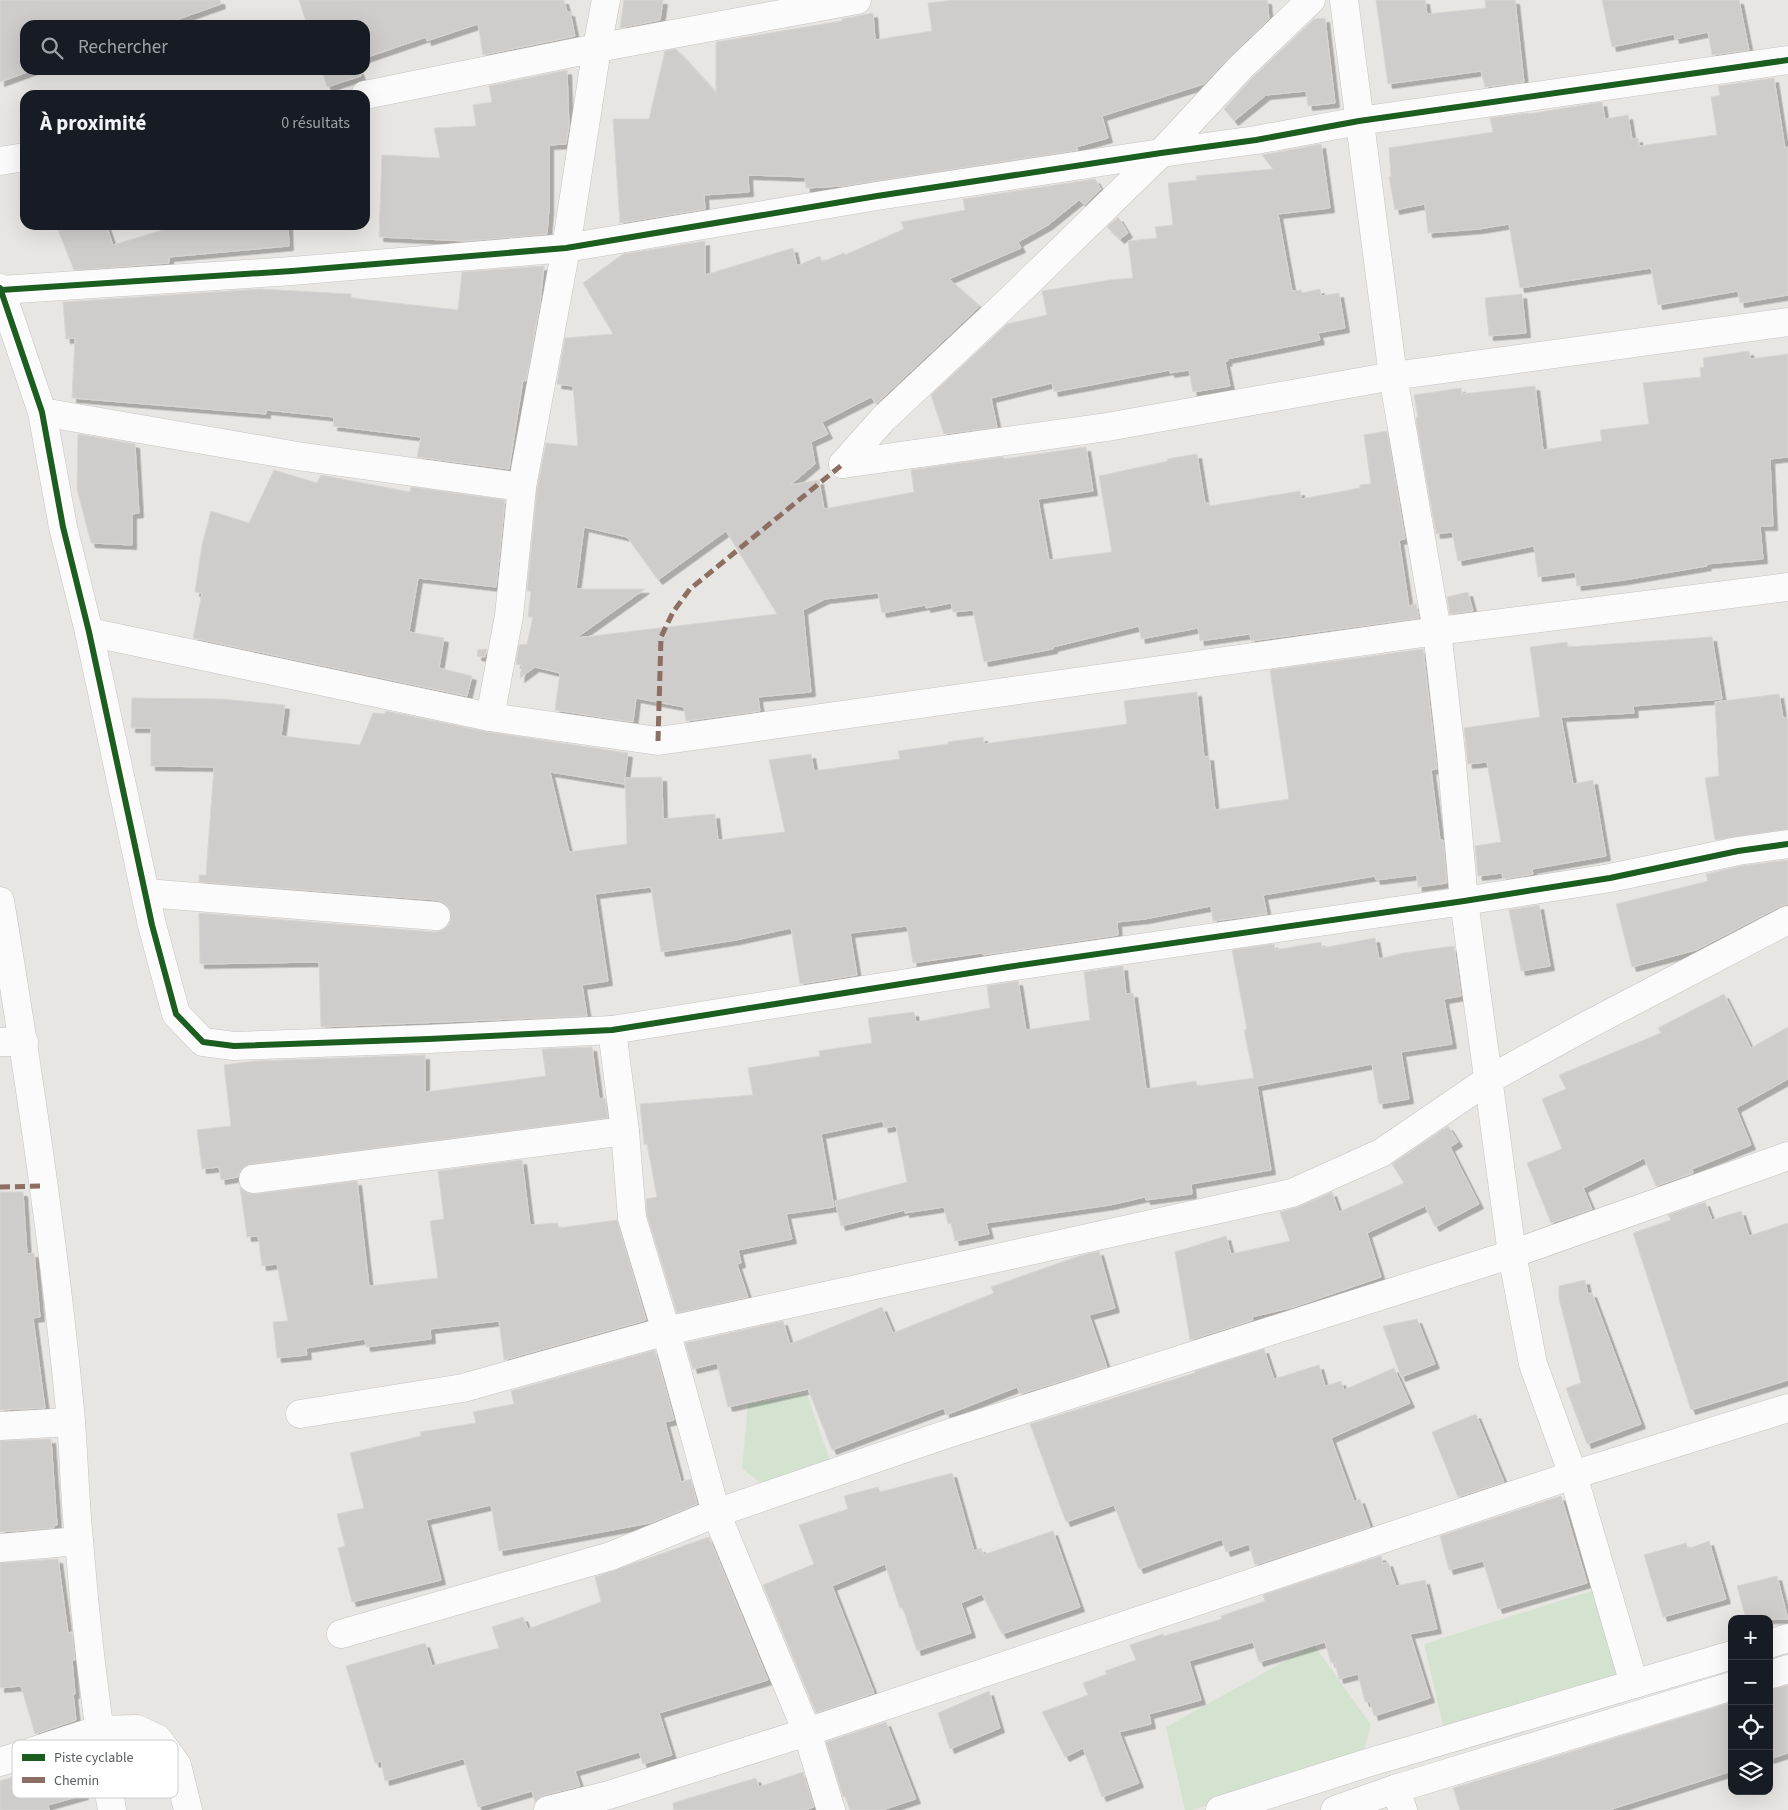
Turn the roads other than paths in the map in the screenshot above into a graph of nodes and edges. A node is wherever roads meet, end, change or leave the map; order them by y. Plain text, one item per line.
1 (606, 0) edge
2 (857, 0) edge
3 (1311, 0) edge
4 (1344, 0) edge
5 (597, 48) junction
6 (1788, 60) edge
7 (370, 94) edge
8 (1359, 120) junction
9 (1161, 153) junction
10 (20, 158) edge
11 (0, 161) edge
12 (566, 248) junction
13 (0, 289) edge
14 (1788, 322) edge
15 (1393, 376) junction
16 (42, 412) junction
17 (522, 487) junction
18 (1788, 587) edge
19 (1437, 631) junction
20 (90, 632) junction
21 (490, 717) junction
22 (1788, 844) edge
23 (146, 893) junction
24 (0, 901) edge
25 (1464, 901) junction
26 (436, 916) dead end
27 (1788, 920) edge
28 (612, 1030) junction
29 (12, 1042) edge
30 (1488, 1080) junction
31 (625, 1131) junction
32 (1788, 1156) edge
33 (252, 1179) dead end
34 (1512, 1254) junction
35 (666, 1331) junction
36 (1788, 1408) edge
37 (300, 1414) dead end
38 (71, 1422) junction
39 (0, 1426) edge
40 (1573, 1475) junction
41 (716, 1513) junction
42 (79, 1541) junction
43 (0, 1548) edge
44 (341, 1634) dead end
45 (1788, 1638) edge
46 (1773, 1643) edge
47 (1728, 1656) edge
48 (1788, 1669) edge
49 (1773, 1674) edge
50 (1634, 1684) junction
51 (1728, 1687) edge
52 (98, 1730) junction
53 (807, 1732) junction
54 (67, 1740) edge
55 (100, 1740) edge
56 (159, 1740) edge
57 (12, 1758) edge
58 (0, 1762) edge
59 (178, 1769) edge
60 (1399, 1800) edge
61 (188, 1810) edge
62 (548, 1810) edge
63 (831, 1810) edge
64 (1220, 1810) edge
65 (1335, 1810) edge

1 - 5 street
2 - 5 street
3 - 9 street
4 - 8 street
5 - 7 street
5 - 12 street
6 - 8 street
8 - 9 street
8 - 15 street
9 - 12 street
9 - 15 street
10 - 11 street
12 - 13 street
12 - 17 street
13 - 16 street
14 - 15 street
15 - 19 street
16 - 17 street
16 - 20 street
17 - 21 street
18 - 19 street
19 - 21 street
19 - 25 street
20 - 21 street
20 - 23 street
22 - 25 street
23 - 26 street
23 - 28 street
24 - 29 street
25 - 28 street
25 - 30 street
27 - 30 street
28 - 31 street
29 - 38 street
30 - 34 street
30 - 35 street
31 - 33 street
31 - 35 street
32 - 34 street
34 - 40 street
34 - 41 street
35 - 37 street
35 - 41 street
36 - 40 street
38 - 39 street
38 - 42 street
40 - 50 street
40 - 53 street
41 - 44 street
41 - 53 street
42 - 43 street
42 - 52 street
45 - 46 street
47 - 50 street
48 - 49 street
50 - 64 street
51 - 60 street
52 - 54 street
52 - 55 street
52 - 56 street
53 - 62 street
53 - 63 street
57 - 58 street
59 - 61 street
60 - 65 street

